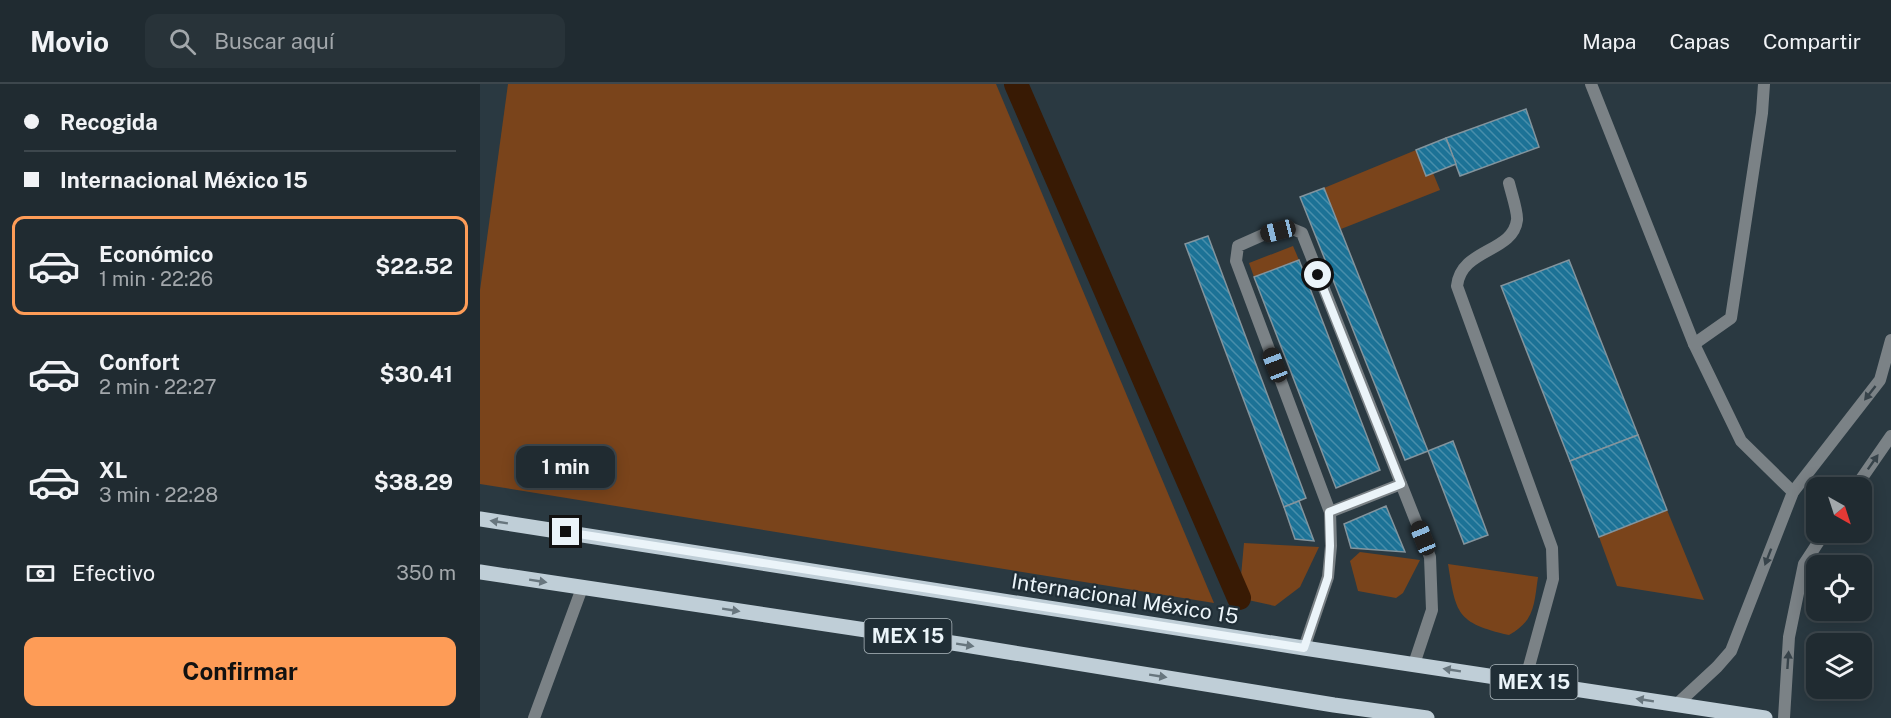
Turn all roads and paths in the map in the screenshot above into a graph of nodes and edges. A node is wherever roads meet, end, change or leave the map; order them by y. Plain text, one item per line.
1 (1591, 84) edge
2 (1764, 84) edge
3 (1509, 183) dead end
4 (1891, 339) edge
5 (1694, 344) junction
6 (1891, 436) edge
7 (1863, 477) edge
8 (1401, 484) junction
9 (1792, 492) junction
10 (1329, 512) junction
11 (480, 519) edge
12 (1818, 543) edge
13 (480, 572) edge
14 (582, 588) junction
15 (1304, 648) junction
16 (1414, 664) junction
17 (1525, 681) junction
18 (1676, 705) junction
19 (534, 718) edge
20 (1427, 718) edge
21 (1765, 718) edge
22 (1784, 718) edge

1 - 5 street
2 - 5 street
3 - 17 street
4 -> 9 street
5 - 9 street
7 -> 6 street
8 - 10 street
8 - 10 street
8 - 16 street
9 -> 18 street
10 - 15 street
15 -> 11 main road, Internacional México 15 / MEX 15
22 -> 12 street
13 -> 14 main road, MEX 15
14 - 19 street
14 -> 20 main road, MEX 15
15 - 16 main road, Internacional México 15 / MEX 15
17 -> 16 main road, Internacional México 15 / MEX 15
18 -> 17 main road, Internacional México 15 / MEX 15
18 - 21 main road, Internacional México 15 / MEX 15

